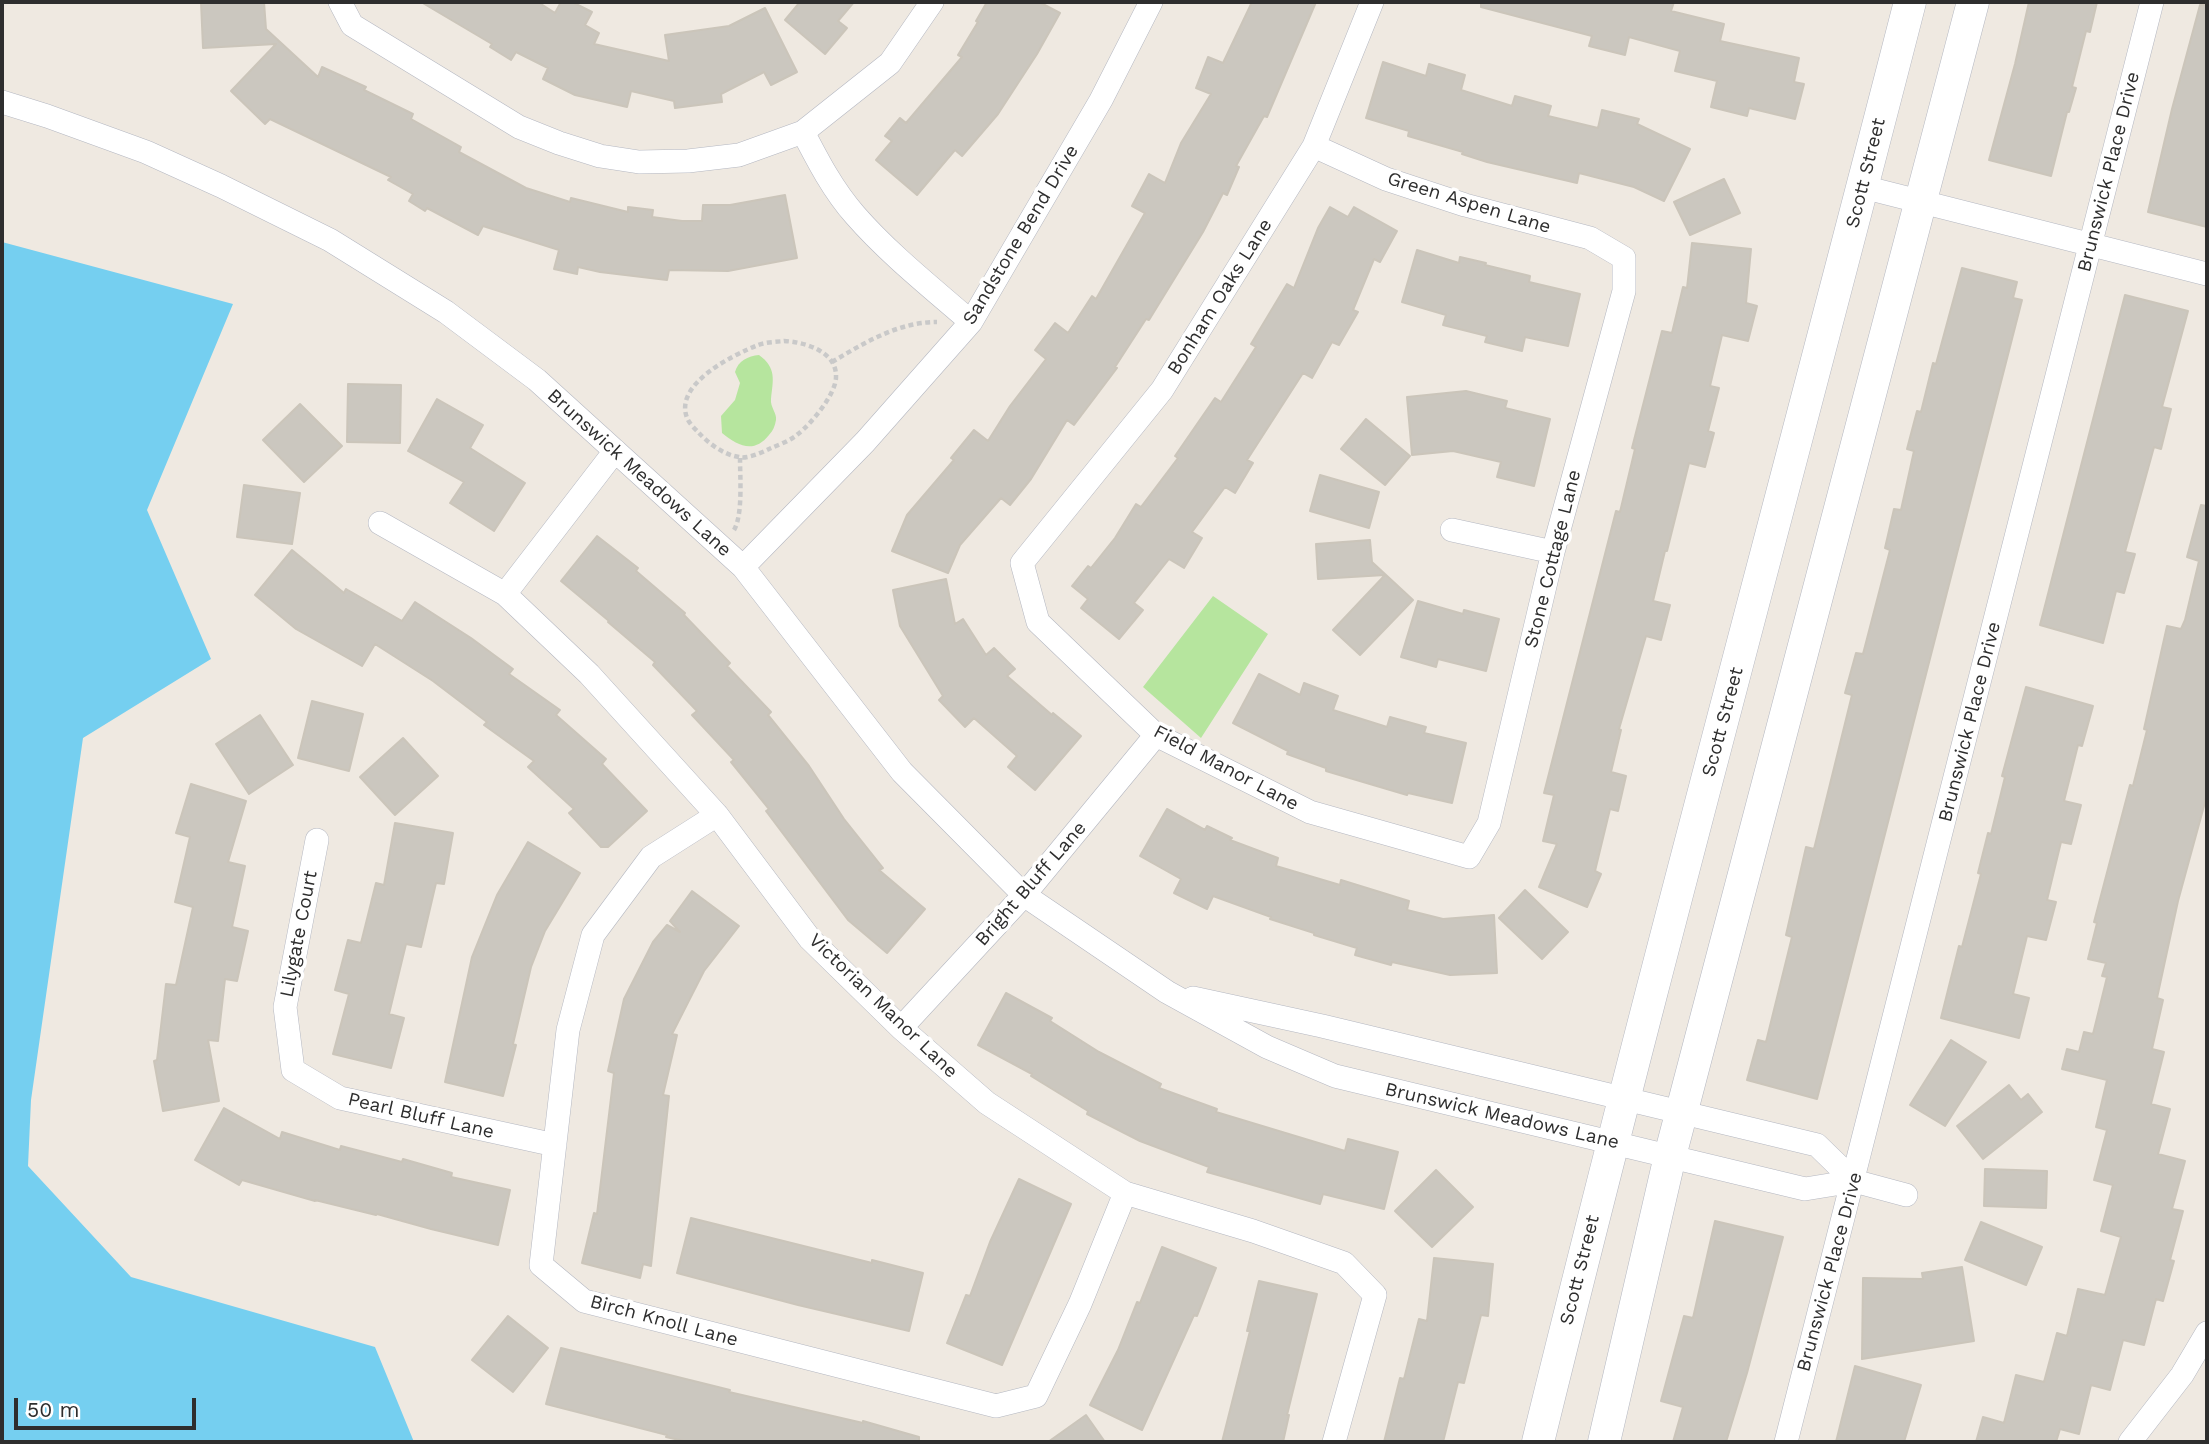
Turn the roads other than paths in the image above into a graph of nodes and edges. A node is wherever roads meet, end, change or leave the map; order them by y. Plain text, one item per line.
1 (340, 2) edge
2 (932, 2) edge
3 (1151, 2) edge
4 (1372, 2) edge
5 (1910, 2) edge
6 (1973, 2) edge
7 (2152, 2) edge
8 (2, 102) edge
9 (803, 132) junction
10 (1314, 146) junction
11 (1863, 187) junction
12 (1920, 203) junction
13 (2090, 246) junction
14 (1624, 258) joint
15 (2207, 274) edge
16 (971, 322) junction
17 (615, 451) junction
18 (380, 523) dead end
19 (1452, 530) dead end
20 (1553, 552) junction
21 (1022, 563) joint
22 (743, 567) junction
23 (505, 594) junction
24 (1156, 735) junction
25 (717, 815) junction
26 (317, 840) dead end
27 (1469, 857) joint
28 (1024, 895) junction
29 (1167, 992) junction
30 (901, 1028) junction
31 (293, 1070) joint
32 (1622, 1099) junction
33 (1682, 1114) junction
34 (1611, 1143) junction
35 (555, 1146) junction
36 (1670, 1156) junction
37 (1854, 1181) junction
38 (1125, 1193) junction
39 (1906, 1195) dead end
40 (2207, 1334) edge
41 (1334, 1442) edge
42 (1538, 1442) edge
43 (1604, 1442) edge
44 (1786, 1442) edge
45 (2130, 1442) edge

1 - 9 street
2 - 9 street
3 - 16 street, Sandstone Bend Drive
4 - 10 street, Bonham Oaks Lane
5 - 11 main road, Scott Street
6 - 12 main road
7 - 13 street, Brunswick Place Drive
8 - 17 street, Brunswick Meadows Lane
9 - 16 street
10 - 14 street, Green Aspen Lane
10 - 21 street, Bonham Oaks Lane
11 - 12 street
11 - 32 main road, Scott Street
12 - 13 street
12 - 33 main road
13 - 15 street
13 - 37 street, Brunswick Place Drive
14 - 20 street, Stone Cottage Lane
16 - 22 street, Sandstone Bend Drive
17 - 22 street, Brunswick Meadows Lane
17 - 23 street
18 - 23 street, Victorian Manor Lane
19 - 20 street
20 - 27 street, Stone Cottage Lane
21 - 24 street, Field Manor Lane
22 - 28 street, Brunswick Meadows Lane
23 - 25 street, Victorian Manor Lane
24 - 27 street, Field Manor Lane
24 - 28 street, Bright Bluff Lane
25 - 30 street, Victorian Manor Lane
25 - 35 street, Birch Knoll Lane
26 - 31 street, Lilygate Court
28 - 29 street, Brunswick Meadows Lane
28 - 30 street, Bright Bluff Lane
29 - 32 street, Brunswick Meadows Lane
29 - 34 street, Brunswick Meadows Lane
30 - 38 street, Victorian Manor Lane
31 - 35 street, Pearl Bluff Lane
32 - 33 street, Brunswick Meadows Lane
32 - 34 main road, Scott Street
33 - 36 main road
33 - 37 street, Brunswick Meadows Lane
34 - 36 street, Brunswick Meadows Lane
34 - 42 main road, Scott Street
35 - 38 street, Birch Knoll Lane
36 - 37 street, Brunswick Meadows Lane
36 - 43 main road
37 - 39 street, Brunswick Meadows Lane
37 - 44 street, Brunswick Place Drive
38 - 41 street, Victorian Manor Lane
40 - 45 street

